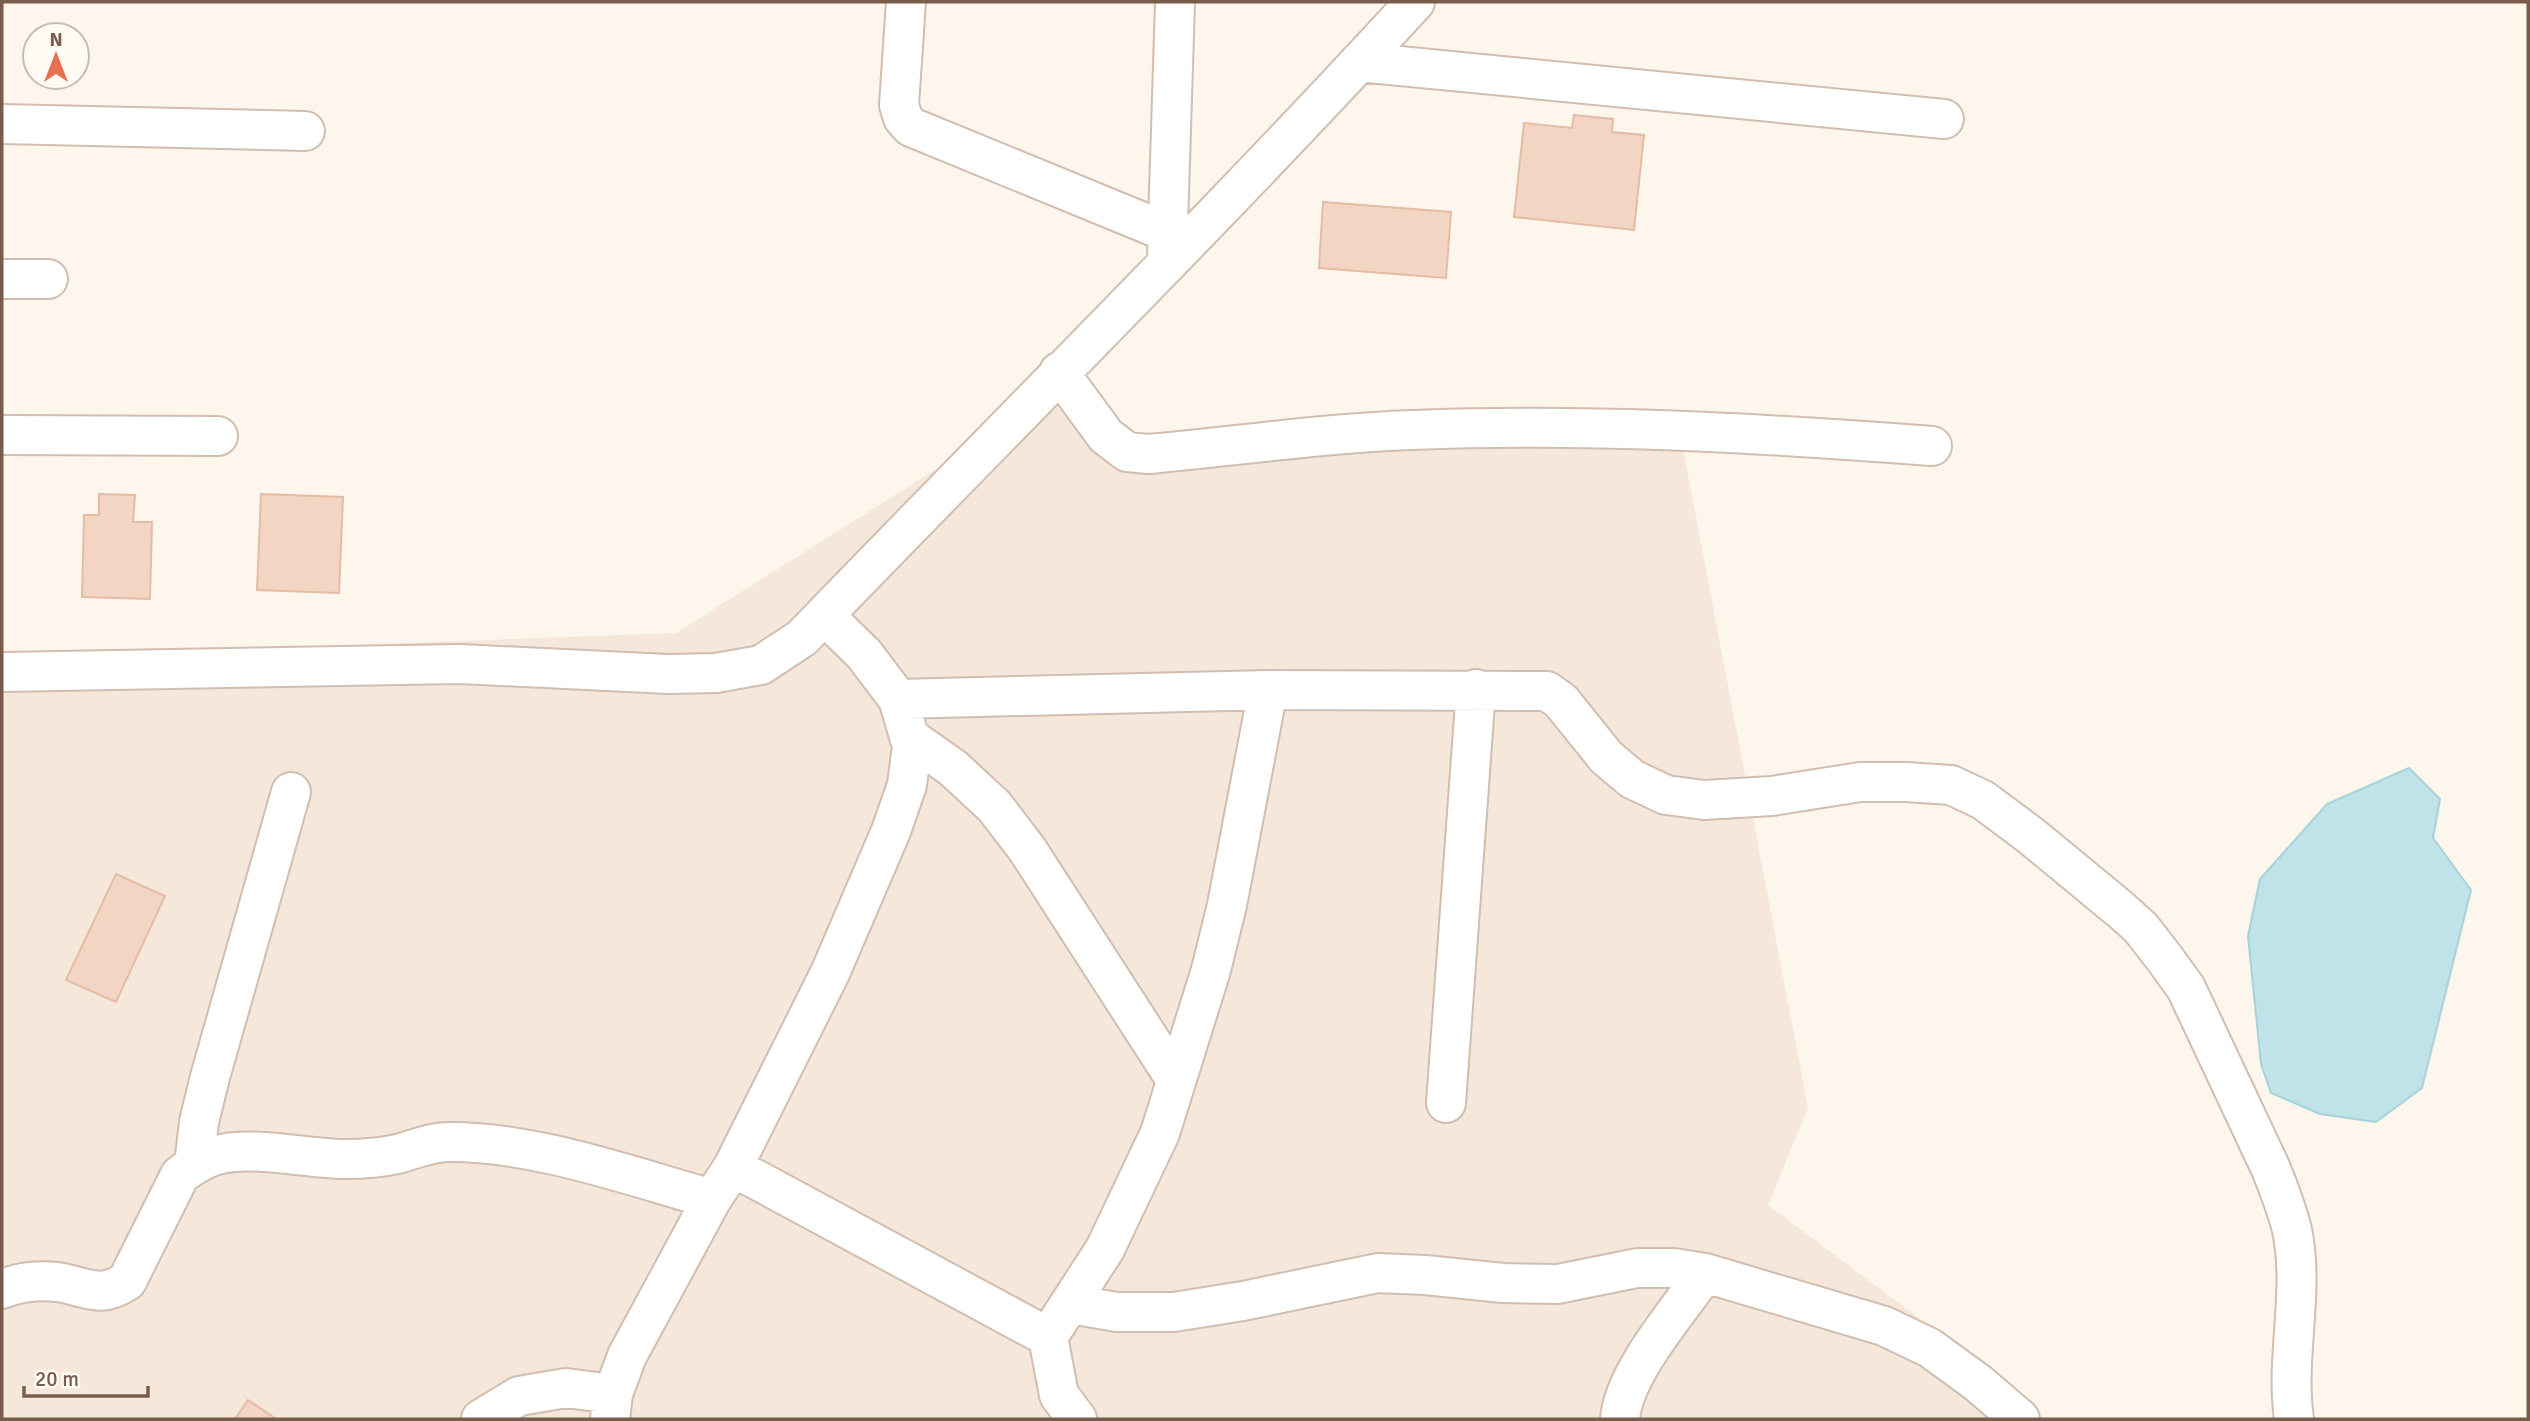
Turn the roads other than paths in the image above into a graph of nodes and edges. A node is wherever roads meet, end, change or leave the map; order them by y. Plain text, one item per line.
1 (906, 2) edge
2 (1175, 2) edge
3 (1415, 2) edge
4 (1360, 62) junction
5 (1944, 119) dead end
6 (2, 124) edge
7 (305, 131) dead end
8 (1167, 249) junction
9 (2, 279) edge
10 (48, 279) dead end
11 (1059, 372) junction
12 (2, 435) edge
13 (218, 436) dead end
14 (1933, 446) dead end
15 (824, 615) junction
16 (2, 672) edge
17 (1476, 689) junction
18 (1268, 690) junction
19 (898, 699) junction
20 (909, 737) junction
21 (291, 792) dead end
22 (1176, 1080) junction
23 (1446, 1103) dead end
24 (194, 1165) junction
25 (733, 1167) junction
26 (712, 1199) junction
27 (1705, 1273) junction
28 (2, 1289) edge
29 (1070, 1304) junction
30 (1048, 1337) junction
31 (612, 1406) edge
32 (481, 1419) edge
33 (1077, 1419) edge
34 (1620, 1419) edge
35 (2020, 1419) edge
36 (2294, 1419) edge

1 - 8 street
2 - 8 street
3 - 4 street
4 - 5 street
4 - 8 street
6 - 7 street
8 - 11 street
9 - 10 street
11 - 14 street
11 - 15 street
12 - 13 street
15 - 16 street
15 - 19 street
17 - 18 street
17 - 23 street
17 - 36 street
18 - 19 street
18 - 22 street
19 - 20 street
20 - 22 street
20 - 25 street
21 - 24 street
22 - 29 street
24 - 26 street
24 - 28 street
25 - 26 street
25 - 30 street
26 - 31 street
27 - 29 street
27 - 34 street
27 - 35 street
29 - 30 street
30 - 33 street
31 - 32 street

